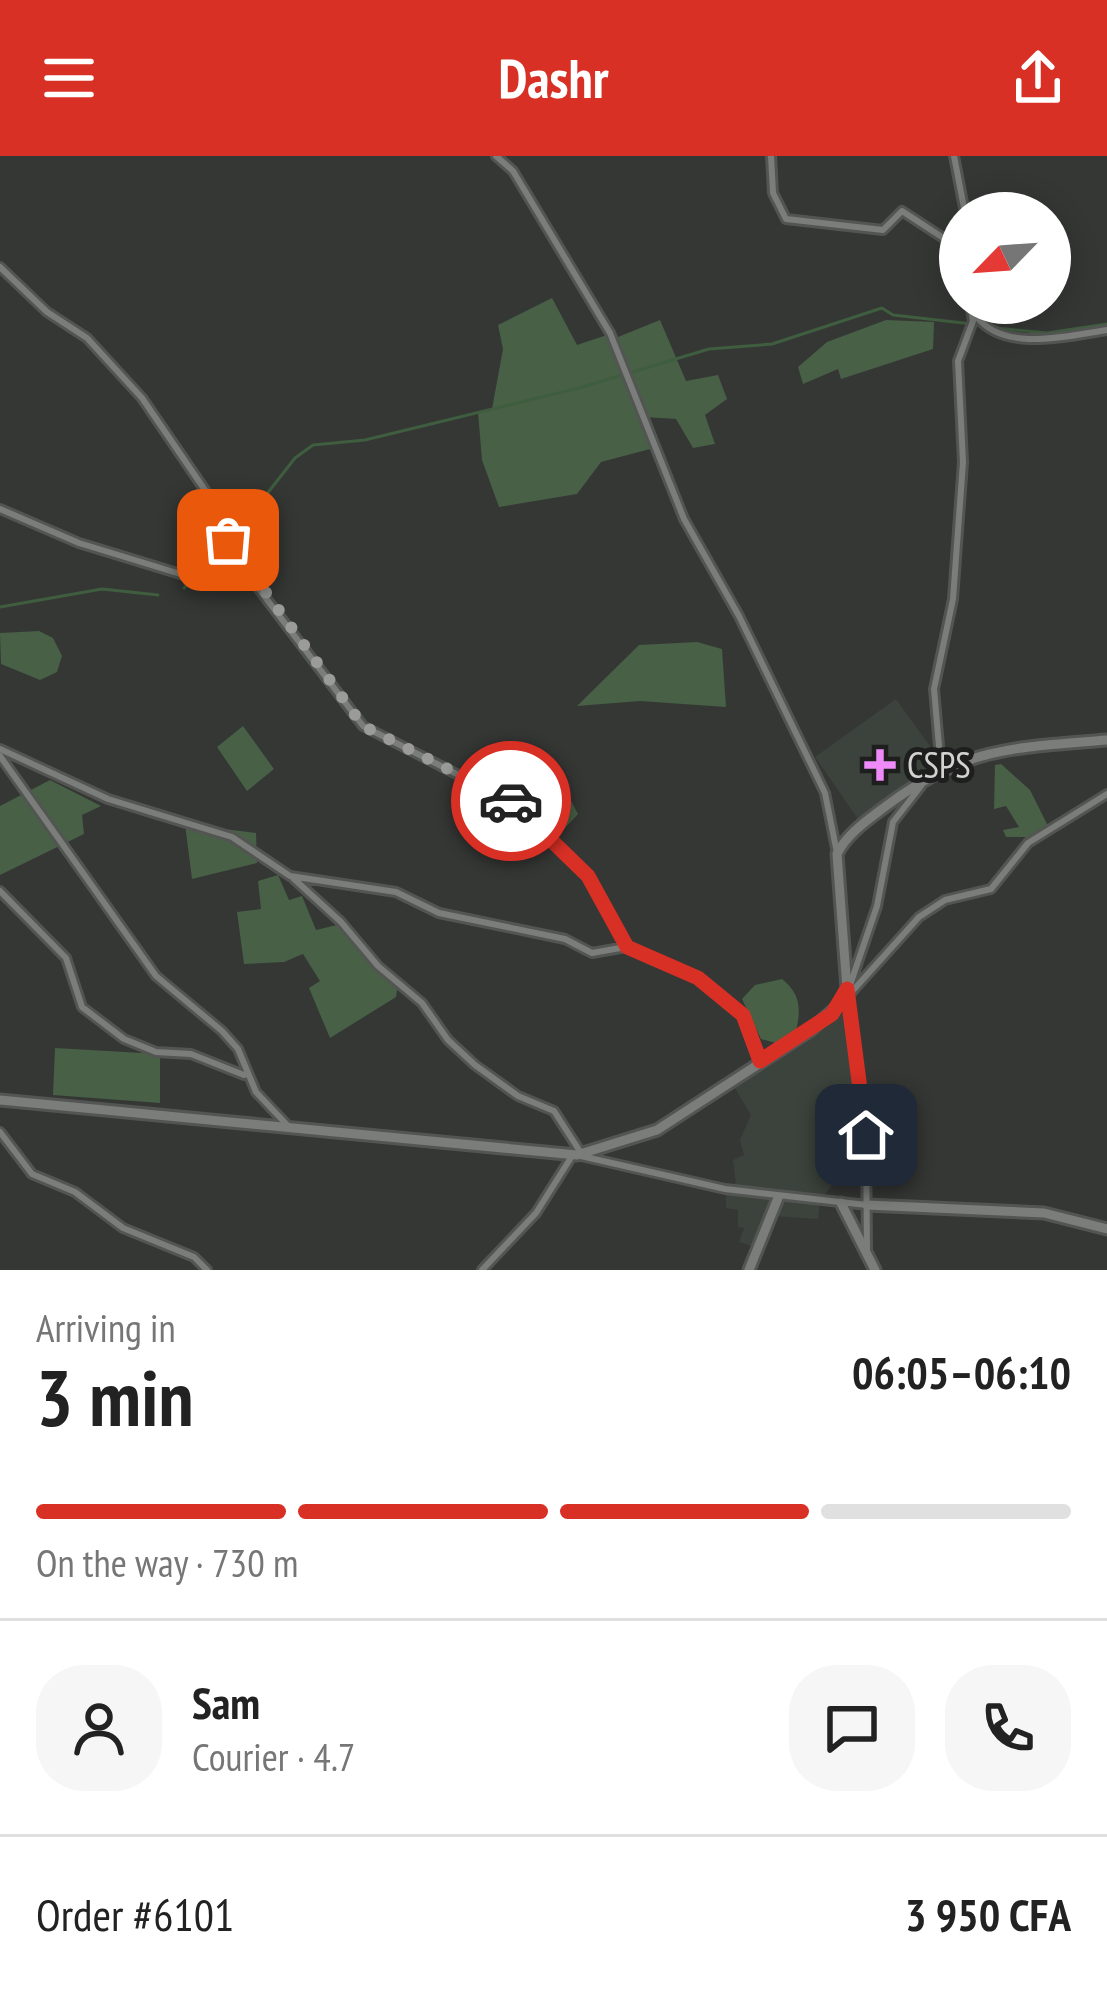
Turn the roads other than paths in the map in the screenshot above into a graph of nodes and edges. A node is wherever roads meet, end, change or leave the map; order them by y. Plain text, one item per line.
1 (496, 156) edge
2 (771, 156) edge
3 (954, 156) edge
4 (961, 192) edge
5 (939, 236) edge
6 (0, 266) edge
7 (970, 324) edge
8 (982, 324) edge
9 (1107, 330) edge
10 (0, 509) edge
11 (243, 568) junction
12 (1107, 740) edge
13 (0, 752) edge
14 (941, 769) junction
15 (926, 778) junction
16 (1107, 794) edge
17 (837, 854) junction
18 (290, 876) junction
19 (0, 891) edge
20 (627, 947) junction
21 (848, 992) junction
22 (760, 1061) junction
23 (247, 1077) junction
24 (0, 1100) edge
25 (289, 1127) junction
26 (0, 1132) edge
27 (578, 1155) junction
28 (778, 1198) junction
29 (841, 1203) junction
30 (867, 1205) junction
31 (1107, 1229) edge
32 (867, 1254) junction
33 (207, 1270) edge
34 (482, 1270) edge
35 (749, 1270) edge
36 (875, 1270) edge

1 - 17 street
2 - 5 street
3 - 4 street
6 - 11 street
7 - 14 street
8 - 9 street
10 - 11 street
11 - 20 street
12 - 14 street
13 - 18 street
13 - 23 street
14 - 15 street
15 - 17 street
15 - 21 street
16 - 21 street
17 - 21 street
18 - 20 street
18 - 27 street
19 - 23 street
20 - 22 street
21 - 22 street
21 - 30 street
22 - 27 street
23 - 25 street
24 - 25 street
25 - 27 street
26 - 33 street
27 - 28 street
27 - 34 street
28 - 29 street
28 - 35 street
29 - 30 street
29 - 32 street
30 - 31 street
30 - 32 street
32 - 36 street

